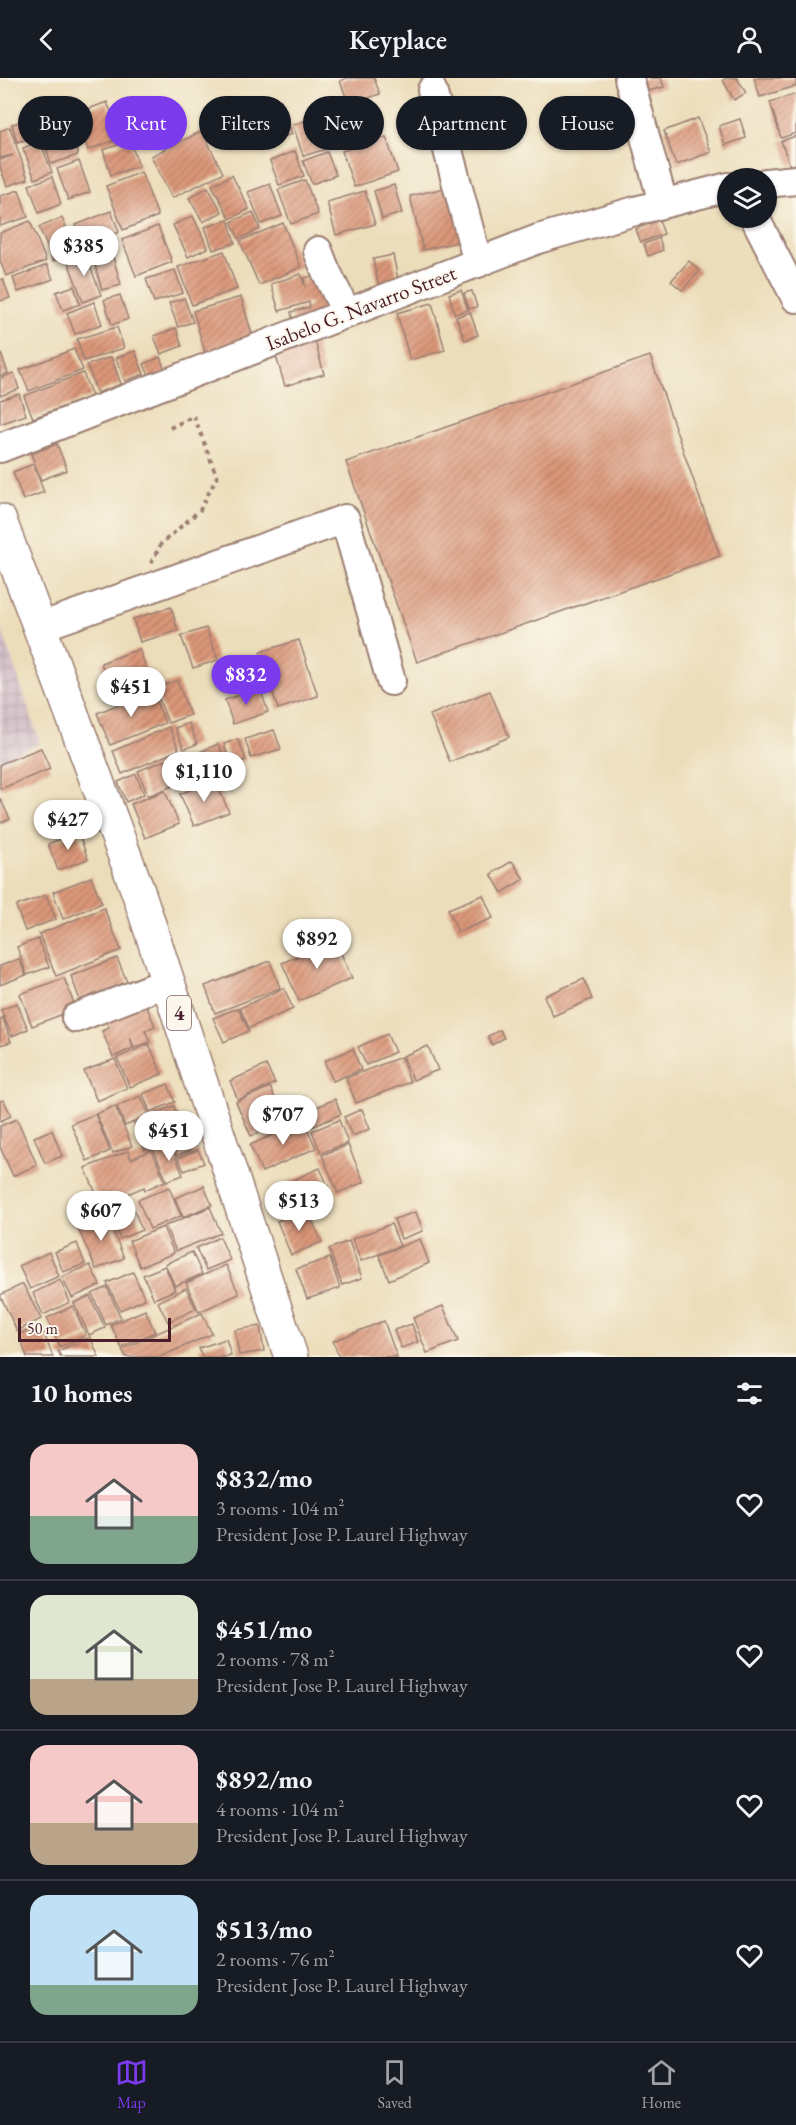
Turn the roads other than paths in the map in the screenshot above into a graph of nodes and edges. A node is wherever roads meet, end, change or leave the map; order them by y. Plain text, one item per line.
1 (629, 78) edge
2 (432, 90) dead end
3 (796, 180) edge
4 (777, 182) edge
5 (717, 190) edge
6 (663, 203) junction
7 (760, 228) edge
8 (318, 251) dead end
9 (478, 262) junction
10 (796, 298) edge
11 (347, 314) junction
12 (0, 448) edge
13 (0, 521) edge
14 (40, 627) junction
15 (391, 681) dead end
16 (168, 982) junction
17 (76, 1018) dead end
18 (291, 1357) edge

1 - 6 street
2 - 9 street
3 - 4 street
5 - 6 street, Isabelo G. Navarro Street
6 - 9 street, Isabelo G. Navarro Street
7 - 10 street
8 - 11 street
9 - 11 street, Isabelo G. Navarro Street
11 - 12 street, Isabelo G. Navarro Street
13 - 14 highway, 4
14 - 15 street
14 - 16 highway, 4
16 - 17 street
16 - 18 highway, 4

